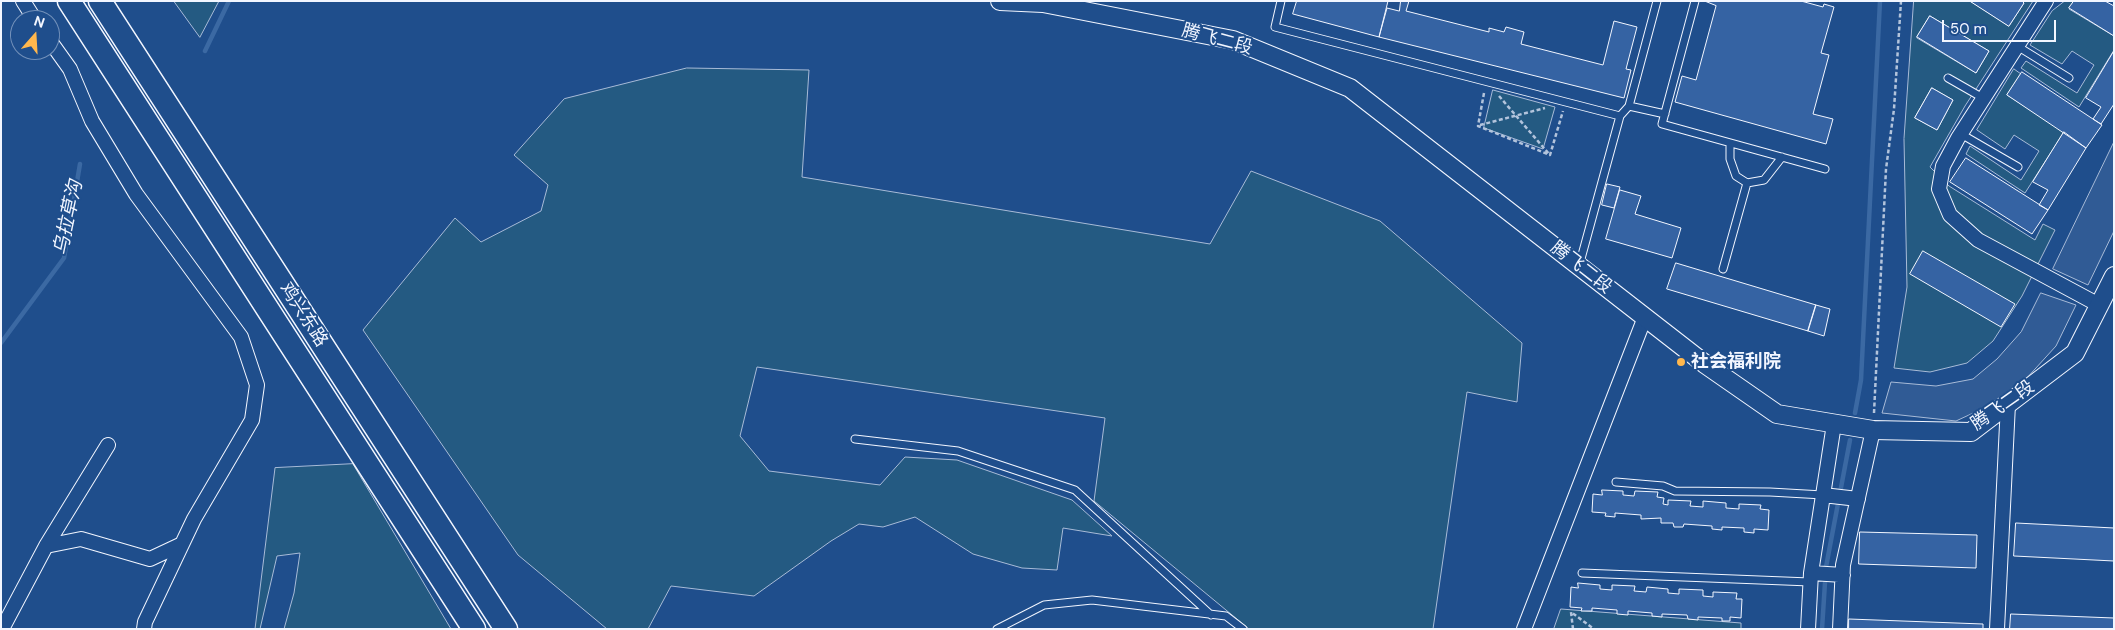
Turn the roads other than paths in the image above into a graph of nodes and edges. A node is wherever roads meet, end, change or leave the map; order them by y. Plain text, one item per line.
1 (70, 1) edge
2 (100, 1) edge
3 (1000, 1) edge
4 (1282, 1) edge
5 (1657, 1) edge
6 (1695, 1) edge
7 (2046, 1) edge
8 (2016, 46) junction
9 (60, 56) edge
10 (1948, 78) dead end
11 (2069, 78) dead end
12 (1983, 98) junction
13 (1629, 106) junction
14 (1665, 114) junction
15 (1620, 116) junction
16 (1960, 134) junction
17 (1730, 143) junction
18 (1782, 157) junction
19 (2018, 167) dead end
20 (1825, 169) dead end
21 (1747, 183) junction
22 (1579, 266) junction
23 (1723, 269) dead end
24 (2114, 276) edge
25 (2099, 305) junction
26 (1645, 317) junction
27 (2008, 404) junction
28 (1834, 424) junction
29 (1873, 430) junction
30 (855, 438) dead end
31 (108, 445) dead end
32 (1616, 482) dead end
33 (1823, 494) junction
34 (1858, 499) junction
35 (182, 544) junction
36 (46, 546) junction
37 (1582, 573) dead end
38 (1842, 575) junction
39 (1811, 578) junction
40 (1211, 615) junction
41 (2, 629) edge
42 (144, 629) edge
43 (474, 629) edge
44 (506, 629) edge
45 (996, 629) edge
46 (1242, 629) edge
47 (1524, 629) edge
48 (1808, 629) edge
49 (1840, 629) edge
50 (1997, 629) edge

1 - 43 highway, 鸡兴东路
2 - 44 highway, 鸡兴东路
3 - 22 street, 腾飞二段
4 - 15 lane
5 - 13 lane
6 - 14 lane
7 - 8 street
8 - 11 lane
8 - 12 street
9 - 35 street
10 - 12 lane
12 - 16 street
13 - 14 lane
13 - 15 lane
14 - 17 lane
15 - 22 lane
16 - 19 lane
16 - 25 street
17 - 18 lane
17 - 21 lane
18 - 20 lane
18 - 21 lane
21 - 23 lane
22 - 26 street, 腾飞二段
24 - 25 street, 腾飞二段
25 - 27 street, 腾飞二段
26 - 28 street, 腾飞二段
26 - 47 street
27 - 29 street, 腾飞二段
27 - 50 street
28 - 29 street, 腾飞二段
28 - 33 street
29 - 34 street
30 - 40 lane
31 - 36 street
32 - 33 lane
33 - 34 street
33 - 39 street
34 - 38 street
35 - 36 street
35 - 42 street
36 - 41 street
37 - 39 lane
38 - 39 street
38 - 49 street
39 - 48 street
40 - 45 lane
40 - 46 lane

